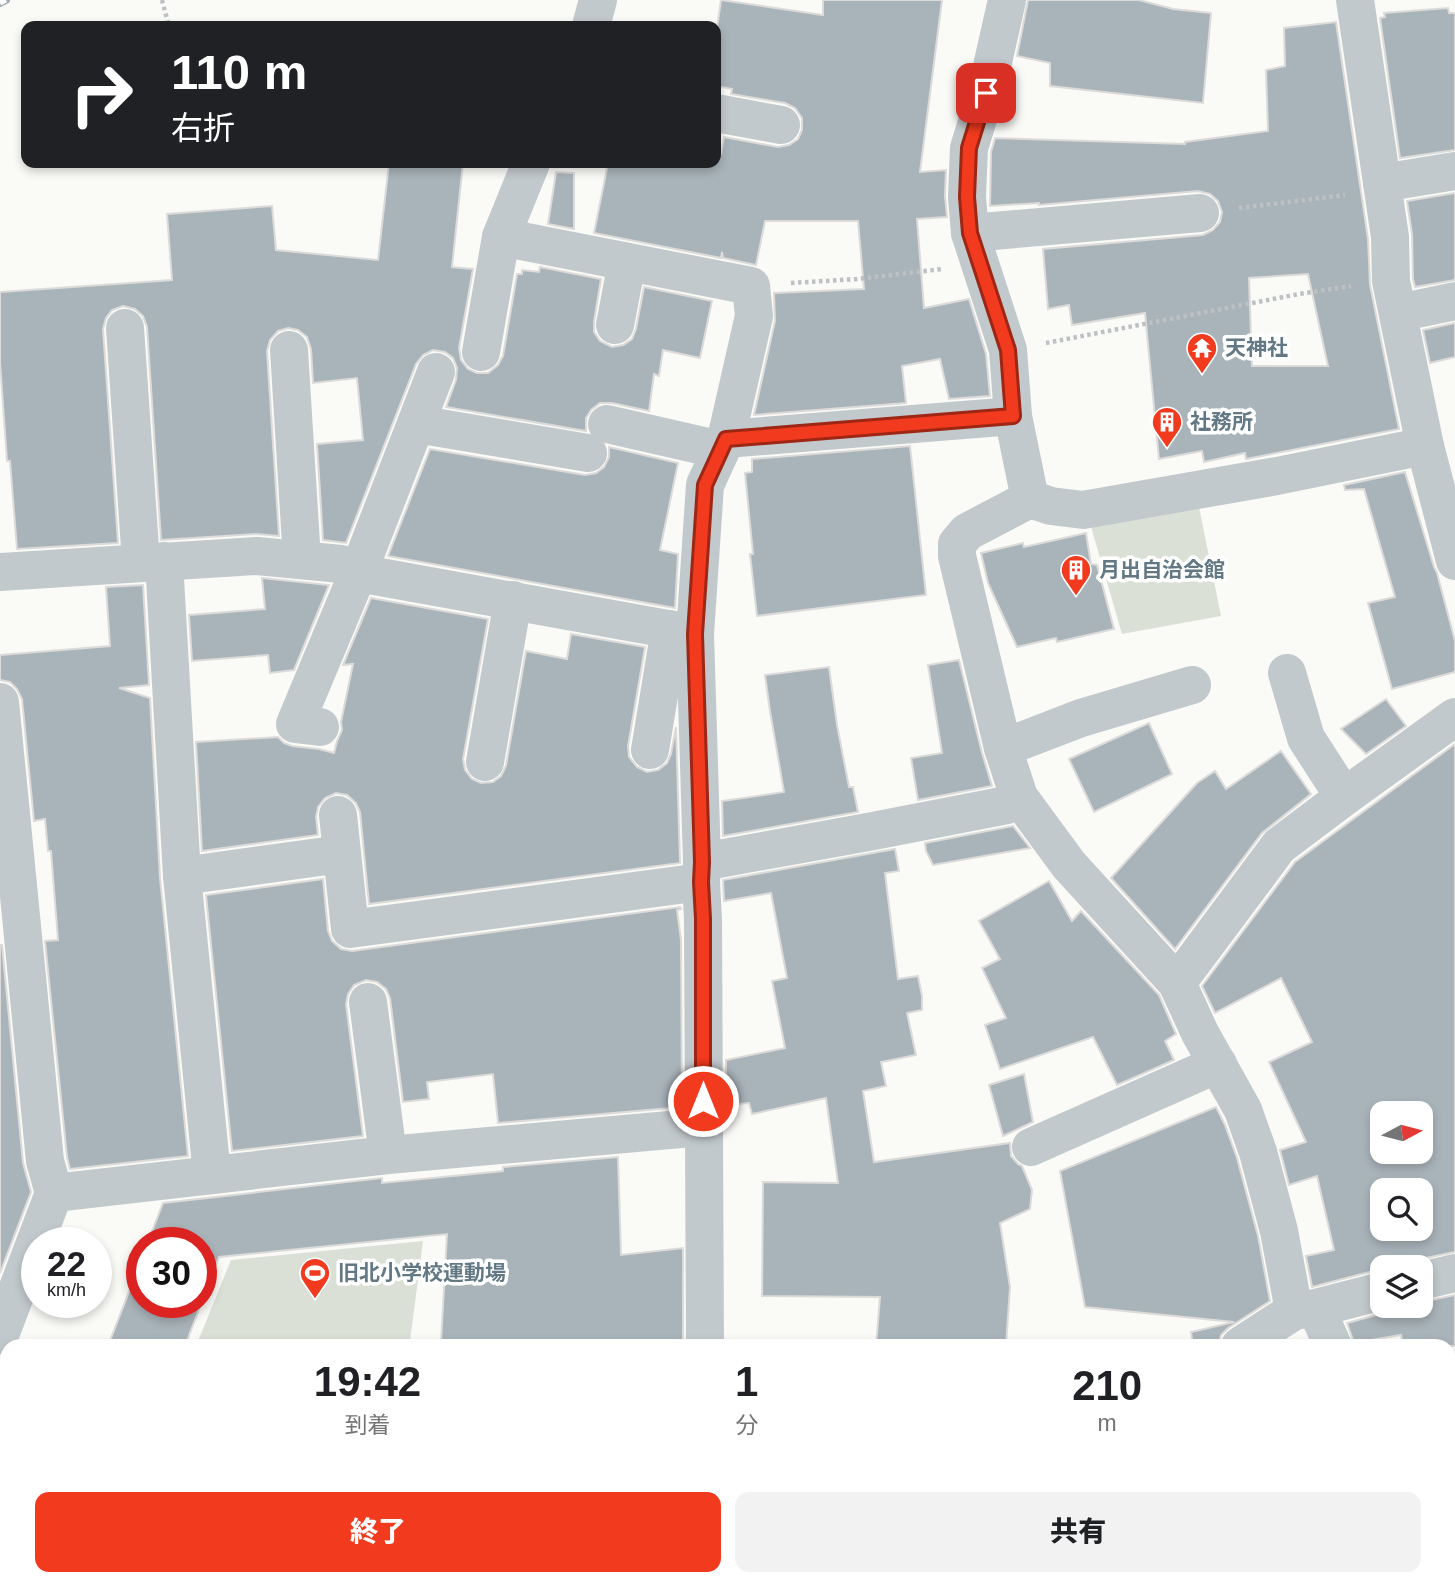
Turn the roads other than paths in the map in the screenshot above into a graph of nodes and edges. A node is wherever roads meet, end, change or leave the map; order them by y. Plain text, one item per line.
1 (598, 0) edge
2 (1007, 0) edge
3 (1355, 0) edge
4 (592, 21) edge
5 (721, 114) edge
6 (782, 125) dead end
7 (529, 168) edge
8 (1455, 171) edge
9 (1383, 187) junction
10 (1200, 213) road end
11 (501, 237) junction
12 (974, 249) junction
13 (627, 262) junction
14 (1395, 297) junction
15 (1455, 301) edge
16 (615, 325) dead end
17 (125, 328) dead end
18 (289, 349) dead end
19 (481, 352) dead end
20 (436, 372) dead end
21 (1013, 416) junction
22 (416, 424) junction
23 (724, 444) junction
24 (1425, 446) junction
25 (1030, 499) junction
26 (302, 560) junction
27 (1455, 561) edge
28 (153, 562) junction
29 (0, 572) edge
30 (358, 573) junction
31 (513, 600) junction
32 (682, 631) junction
33 (1287, 673) dead end
34 (1192, 685) dead end
35 (0, 702) edge
36 (1455, 717) edge
37 (298, 723) dead end
38 (1003, 748) junction
39 (650, 750) dead end
40 (485, 762) dead end
41 (1344, 797) junction
42 (1007, 805) dead end
43 (338, 815) dead end
44 (341, 854) junction
45 (701, 872) junction
46 (182, 876) junction
47 (1177, 983) junction
48 (368, 1002) dead end
49 (1218, 1064) junction
50 (703, 1128) junction
51 (1031, 1147) dead end
52 (388, 1155) junction
53 (212, 1175) junction
54 (54, 1193) junction
55 (1455, 1273) edge
56 (1433, 1278) edge
57 (1370, 1294) edge
58 (1305, 1309) junction
59 (0, 1335) edge
60 (705, 1339) edge
61 (1252, 1339) edge
62 (1328, 1339) edge

1 - 4 street
2 - 12 street
3 - 9 street
5 - 6 street
7 - 11 street
8 - 9 street
9 - 14 street
10 - 12 street
11 - 13 street
11 - 19 street
12 - 21 street
13 - 16 street
13 - 23 street
14 - 15 street
14 - 24 street
17 - 28 street
18 - 26 street
20 - 22 street
21 - 23 street
21 - 25 street
22 - 23 street
22 - 30 street
23 - 32 street
24 - 25 street
24 - 27 street
25 - 38 street
26 - 28 street
26 - 30 street
28 - 29 street
28 - 46 street
30 - 31 street
30 - 37 street
31 - 32 street
31 - 40 street
32 - 39 street
32 - 45 street
33 - 41 street
34 - 38 street
35 - 54 street
36 - 41 street
38 - 47 street
41 - 47 street
42 - 45 street
43 - 44 street
44 - 45 street
44 - 46 street
45 - 50 street
46 - 53 street
47 - 49 street
48 - 52 street
49 - 51 street
49 - 58 street
50 - 52 street
50 - 60 street
52 - 53 street
53 - 54 street
54 - 59 street
55 - 56 street
57 - 58 street
58 - 61 street
58 - 62 street

